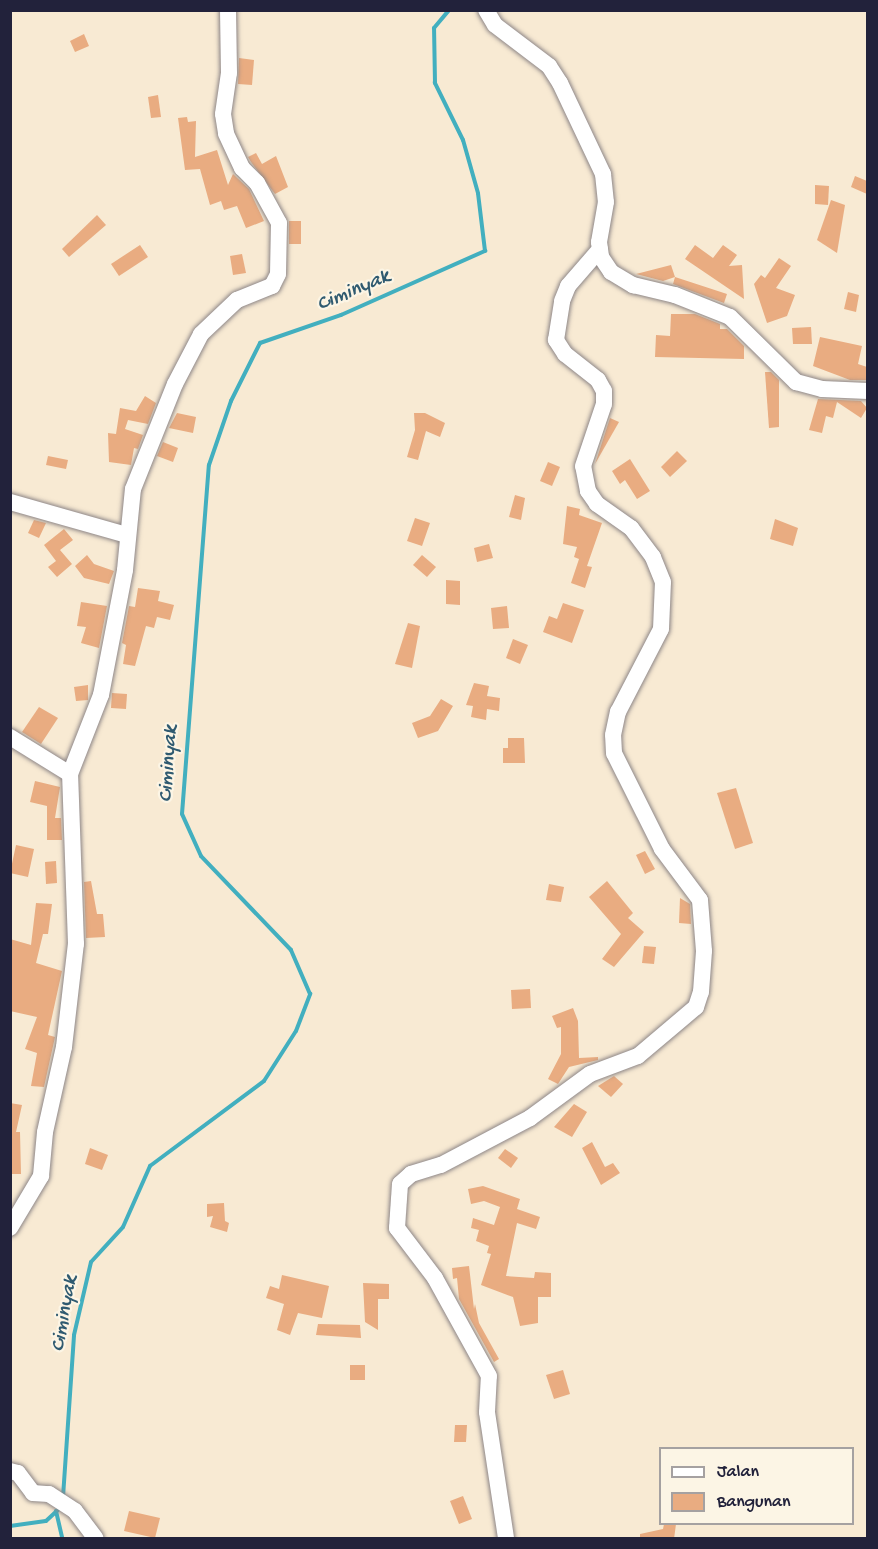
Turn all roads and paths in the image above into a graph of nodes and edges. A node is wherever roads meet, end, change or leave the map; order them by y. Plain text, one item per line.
1 (228, 10) edge
2 (486, 10) edge
3 (600, 249) junction
4 (867, 391) edge
5 (10, 502) edge
6 (127, 535) junction
7 (10, 738) edge
8 (70, 774) junction
9 (10, 1228) edge
10 (10, 1471) edge
11 (95, 1539) edge
12 (506, 1539) edge

1 - 6 street
2 - 3 street
3 - 4 street
3 - 12 street
5 - 6 street
6 - 8 street
7 - 8 street
8 - 9 street
10 - 11 street

